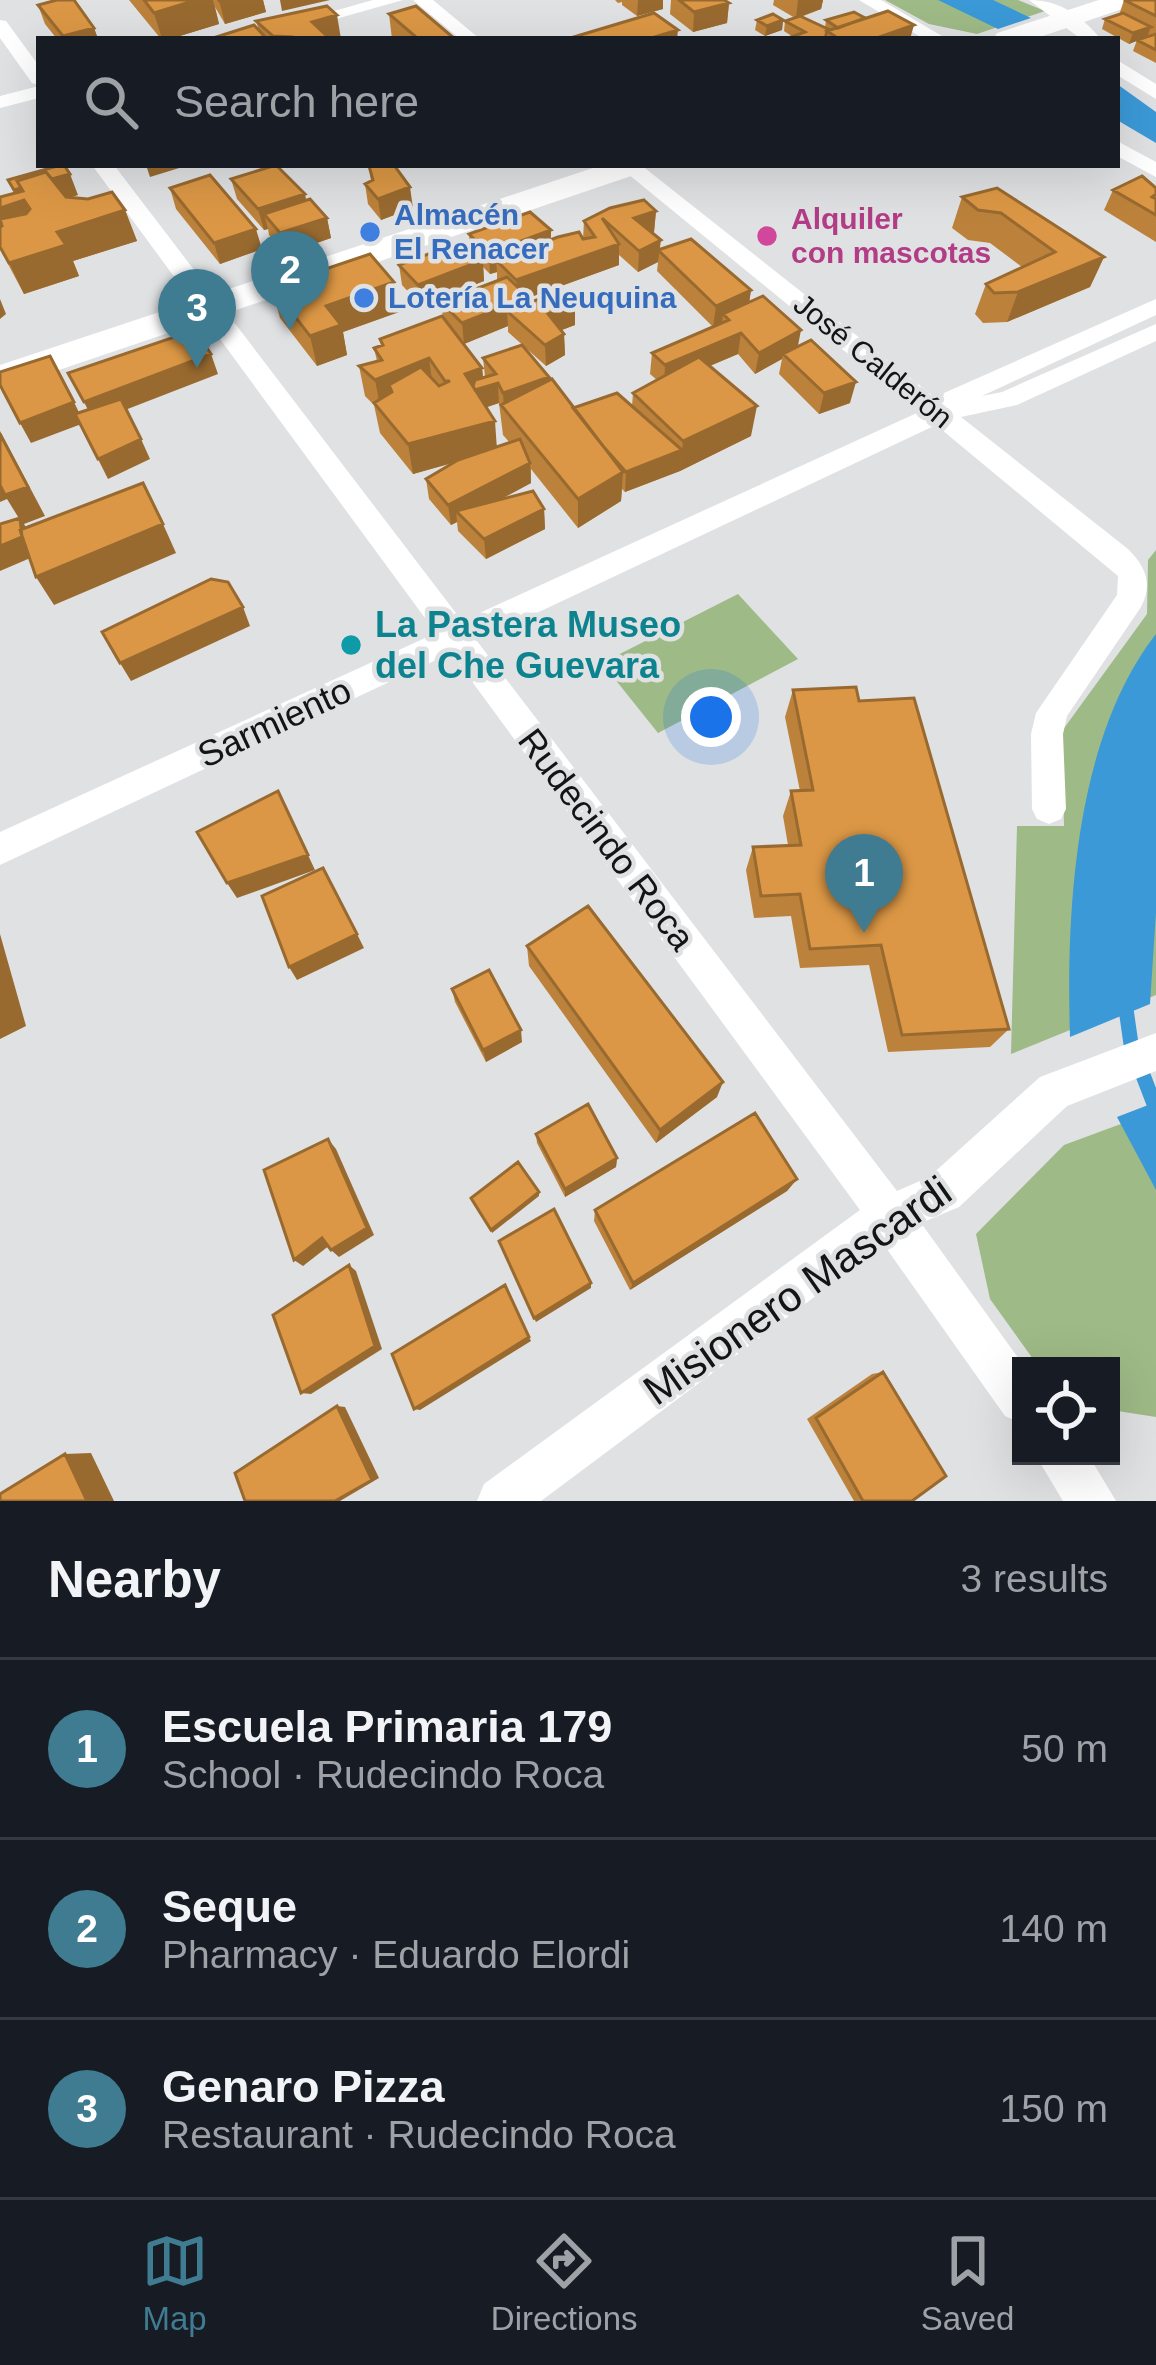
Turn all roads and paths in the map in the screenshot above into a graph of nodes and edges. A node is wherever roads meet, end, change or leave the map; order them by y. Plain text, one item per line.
1 (394, 0) edge
2 (422, 0) edge
3 (868, 0) edge
4 (1038, 0) edge
5 (1124, 0) edge
6 (1062, 21) junction
7 (0, 25) edge
8 (255, 36) edge
9 (467, 36) edge
10 (933, 36) edge
11 (1016, 36) edge
12 (1087, 36) edge
13 (1120, 68) edge
14 (36, 75) edge
15 (36, 93) edge
16 (1156, 93) edge
17 (0, 102) edge
18 (1120, 149) edge
19 (106, 168) edge
20 (621, 168) edge
21 (634, 168) edge
22 (1156, 171) edge
23 (1156, 306) edge
24 (210, 308) junction
25 (1156, 332) edge
26 (0, 378) edge
27 (939, 413) junction
28 (457, 637) junction
29 (1049, 809) dead end
30 (0, 849) edge
31 (1156, 1052) edge
32 (889, 1215) junction
33 (1012, 1387) edge
34 (1066, 1465) edge
35 (501, 1501) edge
36 (1092, 1501) edge

1 - 8 street
2 - 9 street
3 - 10 street
4 - 6 street
5 - 6 main road
6 - 11 main road
6 - 12 street
7 - 14 street
13 - 16 street
15 - 17 street
18 - 22 street
19 - 24 street, Rudecindo Roca
20 - 24 main road
21 - 27 street, José Calderón
23 - 27 street, Sarmiento
24 - 26 main road
24 - 28 street, Rudecindo Roca
25 - 27 street, Sarmiento
27 - 28 street, Sarmiento
27 - 29 street, José Calderón
28 - 30 street, Sarmiento
28 - 32 street, Rudecindo Roca
31 - 32 street, Misionero Mascardi
32 - 33 street, Rudecindo Roca
32 - 35 street, Misionero Mascardi
34 - 36 street

